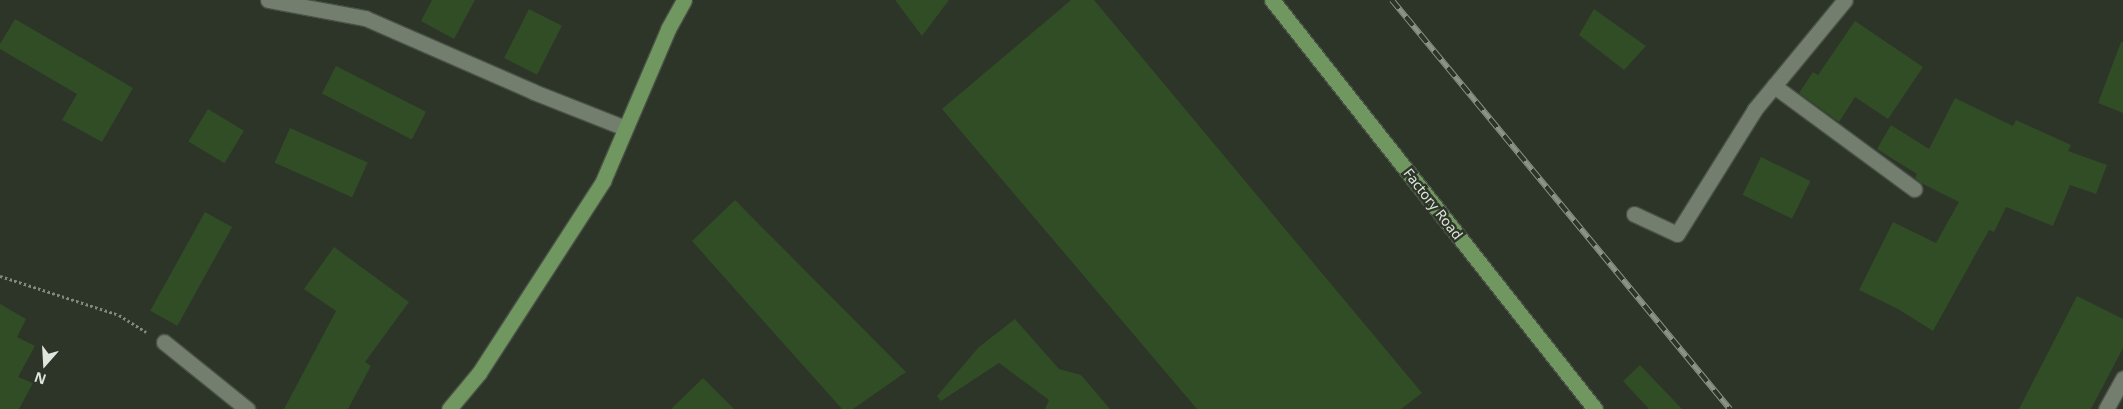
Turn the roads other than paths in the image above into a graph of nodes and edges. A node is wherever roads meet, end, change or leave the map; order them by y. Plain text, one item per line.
1 (268, 0) edge
2 (684, 0) edge
3 (1272, 0) edge
4 (1845, 0) edge
5 (1774, 86) junction
6 (625, 128) junction
7 (1914, 189) dead end
8 (1634, 214) dead end
9 (164, 342) road end
10 (2123, 378) edge
11 (247, 409) edge
12 (449, 409) edge
13 (1595, 409) edge
14 (2106, 409) edge

1 - 6 street
2 - 6 main road
3 - 13 main road, Factory Road
4 - 5 street
5 - 7 street
5 - 8 street
6 - 12 main road
9 - 11 street
10 - 14 street

